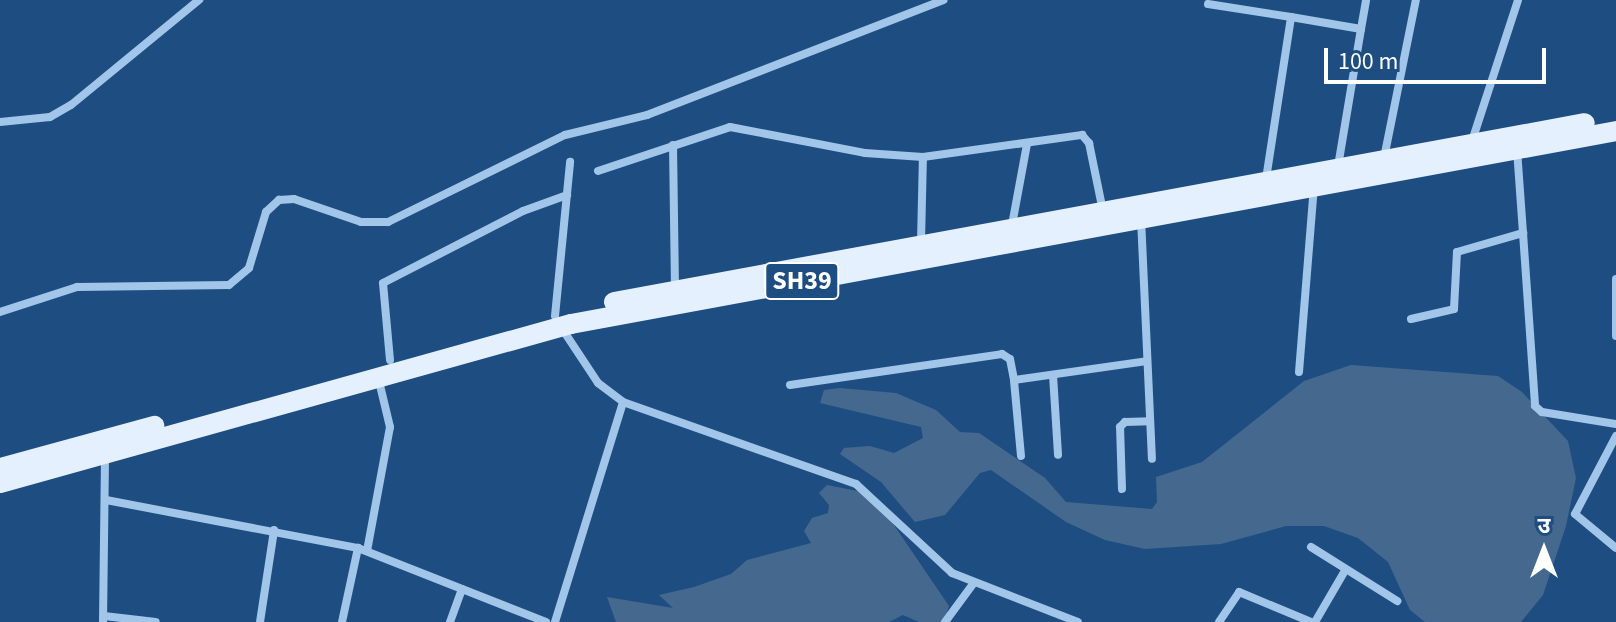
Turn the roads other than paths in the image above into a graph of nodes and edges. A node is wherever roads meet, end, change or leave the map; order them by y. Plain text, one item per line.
1 (199, 0) edge
2 (943, 0) edge
3 (1366, 0) edge
4 (1416, 0) edge
5 (1518, 0) edge
6 (1208, 4) dead end
7 (1291, 17) junction
8 (1361, 29) junction
9 (1616, 118) edge
10 (0, 122) edge
11 (1616, 131) edge
12 (1471, 142) junction
13 (1027, 144) junction
14 (673, 145) junction
15 (1517, 150) junction
16 (923, 157) junction
17 (1384, 159) junction
18 (570, 162) dead end
19 (1338, 168) junction
20 (598, 171) dead end
21 (1265, 180) junction
22 (1314, 185) junction
23 (567, 195) junction
24 (1104, 216) junction
25 (1141, 217) junction
26 (1012, 225) junction
27 (1523, 233) junction
28 (921, 242) junction
29 (1616, 279) edge
30 (675, 289) junction
31 (0, 312) edge
32 (1411, 319) dead end
33 (558, 322) junction
34 (1616, 336) edge
35 (1147, 361) junction
36 (384, 368) junction
37 (1299, 372) dead end
38 (1053, 375) junction
39 (1014, 380) junction
40 (790, 385) dead end
41 (623, 402) junction
42 (1150, 421) junction
43 (1616, 424) edge
44 (1616, 436) edge
45 (1058, 455) dead end
46 (105, 456) junction
47 (1021, 456) dead end
48 (1152, 459) dead end
49 (0, 468) edge
50 (0, 483) edge
51 (1122, 489) dead end
52 (106, 500) junction
53 (274, 530) junction
54 (1311, 547) dead end
55 (1616, 548) edge
56 (362, 550) junction
57 (1346, 569) junction
58 (973, 584) junction
59 (462, 589) junction
60 (1397, 601) dead end
61 (103, 619) edge
62 (156, 622) edge
63 (260, 622) edge
64 (342, 622) edge
65 (450, 622) edge
66 (546, 622) edge
67 (555, 622) edge
68 (945, 622) edge
69 (1078, 622) edge
70 (1219, 622) edge
71 (1313, 622) edge

1 - 10 street
2 - 31 street
3 - 8 street
4 - 17 street
5 - 12 street
6 - 7 street
7 - 8 street
7 - 21 street
8 - 19 street
9 - 12 main road, SH39
11 - 15 main road, SH39
12 - 17 main road, SH39
13 - 16 street
13 - 24 street
13 - 26 street
14 - 16 street
14 - 20 street
14 - 30 street
15 - 22 main road, SH39
15 - 27 street
16 - 28 street
17 - 19 main road, SH39
18 - 23 street
19 - 21 main road, SH39
21 - 24 main road, SH39
22 - 25 main road, SH39
22 - 37 street
23 - 33 street
23 - 36 street
24 - 25 main road, SH39
24 - 26 main road, SH39
24 - 33 main road, SH39
25 - 35 street
26 - 28 main road, SH39
27 - 32 street
27 - 43 street
28 - 30 main road, SH39
29 - 34 street
30 - 33 main road, SH39
33 - 36 main road, SH39
33 - 41 street
35 - 38 street
35 - 42 street
36 - 46 main road, SH39
36 - 49 main road, SH39
36 - 56 street
38 - 39 street
38 - 45 street
39 - 40 street
39 - 47 street
41 - 58 street
41 - 67 street
42 - 48 street
42 - 51 street
44 - 55 street
46 - 50 main road, SH39
46 - 52 street
52 - 53 street
52 - 61 street
53 - 56 street
53 - 63 street
54 - 57 street
56 - 59 street
56 - 64 street
57 - 60 street
57 - 71 street
58 - 68 street
58 - 69 street
59 - 65 street
59 - 66 street
61 - 62 street
70 - 71 street

